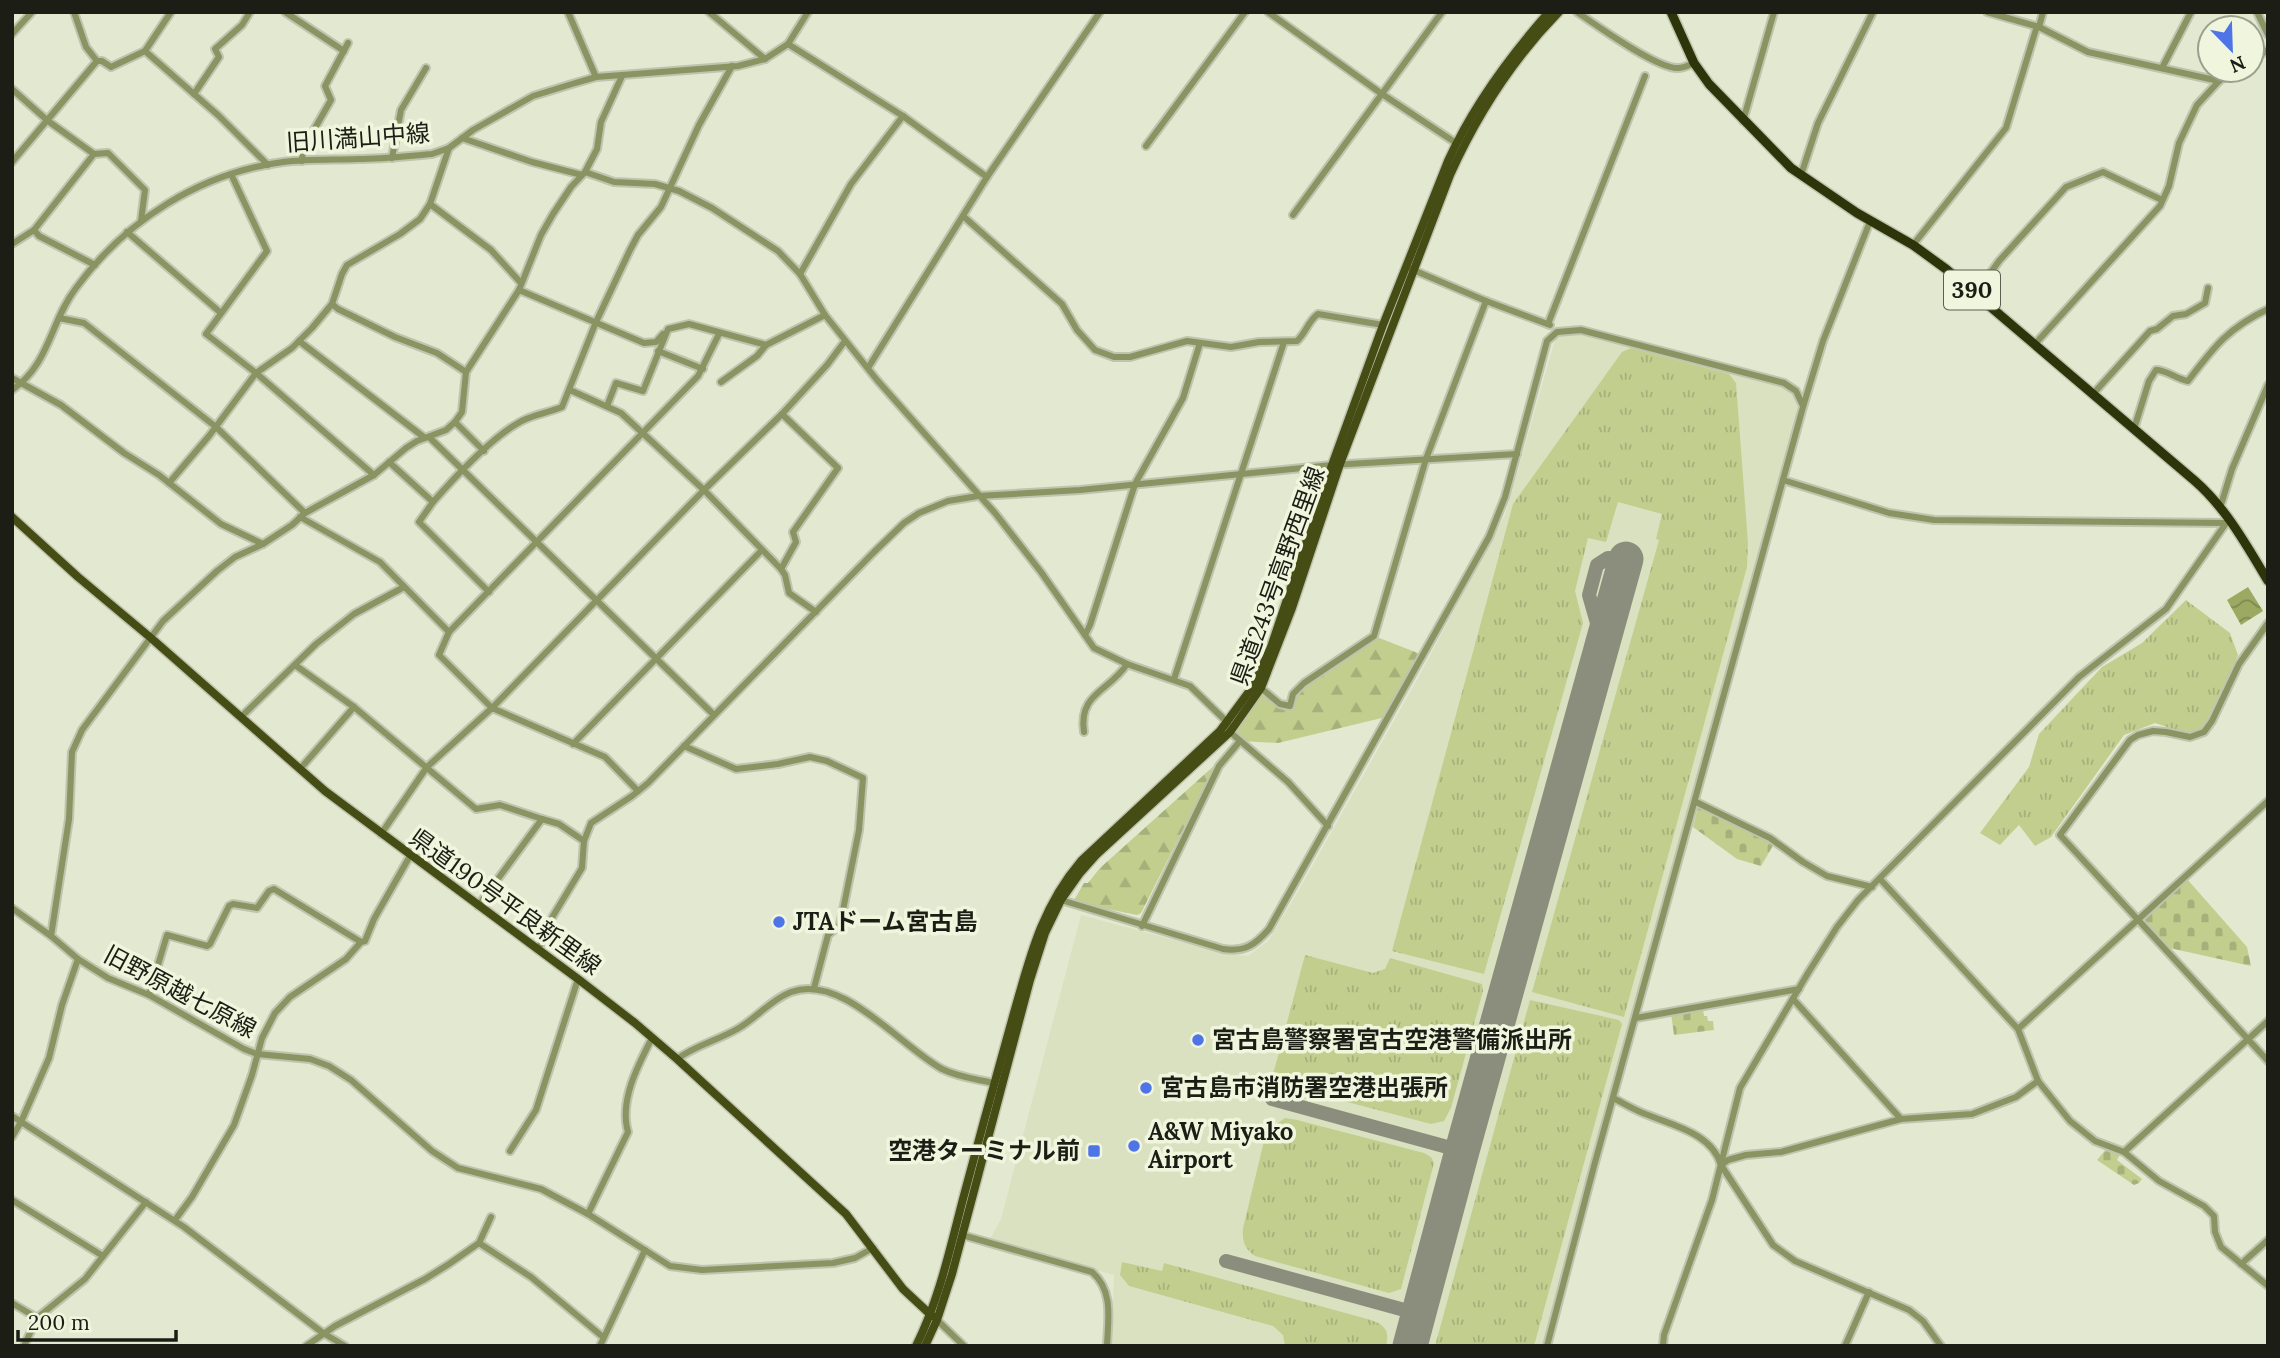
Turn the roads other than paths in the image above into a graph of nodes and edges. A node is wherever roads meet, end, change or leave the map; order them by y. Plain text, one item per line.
1 (32, 12) edge
2 (74, 12) edge
3 (171, 12) edge
4 (250, 12) edge
5 (285, 12) edge
6 (568, 12) edge
7 (709, 12) edge
8 (808, 12) edge
9 (1100, 12) edge
10 (1245, 12) edge
11 (1268, 12) edge
12 (1442, 12) edge
13 (1549, 12) edge
14 (1559, 12) edge
15 (1577, 12) edge
16 (1671, 12) edge
17 (1774, 12) edge
18 (1873, 12) edge
19 (1986, 12) edge
20 (2043, 12) edge
21 (2191, 12) edge
22 (2256, 12) edge
23 (2038, 26) junction
24 (12, 33) edge
25 (2268, 35) edge
26 (348, 43) dead end
27 (788, 44) junction
28 (145, 51) junction
29 (344, 51) junction
30 (765, 59) junction
31 (97, 61) junction
32 (1694, 63) junction
33 (732, 66) junction
34 (426, 68) dead end
35 (2162, 68) junction
36 (2196, 75) edge
37 (622, 76) junction
38 (1644, 76) dead end
39 (596, 77) junction
40 (2215, 84) edge
41 (12, 89) edge
42 (194, 94) junction
43 (1382, 94) junction
44 (903, 116) junction
45 (48, 121) junction
46 (1743, 121) junction
47 (462, 138) junction
48 (1456, 142) junction
49 (1146, 146) dead end
50 (449, 148) junction
51 (94, 154) junction
52 (392, 158) junction
53 (302, 161) junction
54 (12, 162) edge
55 (268, 165) junction
56 (231, 174) junction
57 (584, 174) junction
58 (1801, 175) junction
59 (987, 177) junction
60 (669, 187) junction
61 (2162, 200) junction
62 (430, 204) junction
63 (1293, 215) dead end
64 (963, 216) junction
65 (1868, 219) junction
66 (141, 221) junction
67 (34, 230) junction
68 (127, 232) junction
69 (12, 244) edge
70 (1913, 245) junction
71 (95, 265) junction
72 (1409, 268) junction
73 (800, 274) junction
74 (520, 286) junction
75 (2208, 288) dead end
76 (1976, 293) junction
77 (1486, 301) junction
78 (332, 304) junction
79 (2268, 309) edge
80 (221, 313) junction
81 (825, 315) junction
82 (59, 318) junction
83 (596, 322) junction
84 (1548, 324) junction
85 (1383, 325) junction
86 (668, 329) junction
87 (1557, 332) junction
88 (719, 334) junction
89 (299, 341) junction
90 (845, 341) junction
91 (1200, 342) junction
92 (1284, 342) junction
93 (2035, 344) junction
94 (766, 345) junction
95 (658, 351) junction
96 (868, 368) junction
97 (703, 369) junction
98 (466, 372) junction
99 (256, 373) junction
100 (12, 378) edge
101 (721, 382) dead end
102 (22, 383) junction
103 (2268, 385) edge
104 (12, 390) edge
105 (570, 390) junction
106 (2093, 394) junction
107 (607, 406) junction
108 (1803, 407) junction
109 (782, 414) junction
110 (455, 422) junction
111 (216, 427) junction
112 (2134, 429) junction
113 (643, 435) junction
114 (427, 438) junction
115 (484, 451) junction
116 (1517, 454) junction
117 (1426, 459) junction
118 (389, 462) junction
119 (1336, 464) junction
120 (463, 471) junction
121 (1239, 474) junction
122 (374, 475) junction
123 (1783, 480) junction
124 (169, 483) junction
125 (1135, 484) junction
126 (704, 491) junction
127 (978, 496) junction
128 (433, 502) junction
129 (2220, 508) junction
130 (302, 515) junction
131 (12, 517) edge
132 (2229, 519) junction
133 (537, 542) junction
134 (263, 544) junction
135 (761, 551) junction
136 (780, 569) junction
137 (2268, 582) edge
138 (404, 587) junction
139 (489, 592) junction
140 (598, 602) junction
141 (816, 611) junction
142 (2268, 623) edge
143 (449, 632) junction
144 (1085, 635) junction
145 (151, 638) junction
146 (656, 658) junction
147 (1126, 664) junction
148 (295, 665) junction
149 (1174, 679) junction
150 (1261, 688) junction
151 (354, 707) junction
152 (492, 708) junction
153 (714, 715) junction
154 (241, 717) junction
155 (1228, 723) junction
156 (1084, 732) dead end
157 (1230, 733) junction
158 (1240, 741) junction
159 (573, 744) junction
160 (684, 746) junction
161 (427, 767) junction
162 (300, 769) junction
163 (638, 791) junction
164 (2268, 801) edge
165 (1696, 802) junction
166 (542, 820) junction
167 (1328, 826) junction
168 (381, 834) junction
169 (584, 841) junction
170 (410, 856) junction
171 (1880, 879) junction
172 (1872, 887) junction
173 (1061, 900) junction
174 (478, 906) junction
175 (12, 908) edge
176 (2137, 920) junction
177 (1142, 926) junction
178 (51, 936) junction
179 (361, 942) junction
180 (538, 950) junction
181 (78, 959) junction
182 (578, 979) junction
183 (814, 988) junction
184 (1799, 989) junction
185 (149, 995) junction
186 (1793, 999) junction
187 (1636, 1018) junction
188 (2268, 1021) edge
189 (2018, 1029) junction
190 (652, 1038) junction
191 (2248, 1039) junction
192 (257, 1054) junction
193 (677, 1059) junction
194 (2268, 1061) edge
195 (2038, 1081) junction
196 (993, 1083) junction
197 (1613, 1098) junction
198 (12, 1116) edge
199 (1901, 1119) junction
200 (21, 1122) junction
201 (12, 1137) edge
202 (510, 1151) dead end
203 (2124, 1153) junction
204 (1721, 1165) junction
205 (15, 1202) edge
206 (146, 1202) junction
207 (12, 1213) edge
208 (588, 1214) junction
209 (491, 1217) dead end
210 (175, 1220) junction
211 (962, 1235) junction
212 (2268, 1240) edge
213 (479, 1243) junction
214 (873, 1248) junction
215 (645, 1250) junction
216 (103, 1255) junction
217 (2241, 1264) junction
218 (2268, 1286) edge
219 (1869, 1292) junction
220 (12, 1303) edge
221 (933, 1317) junction
222 (37, 1318) junction
223 (323, 1334) junction
224 (603, 1337) junction
225 (24, 1346) edge
226 (306, 1346) edge
227 (345, 1346) edge
228 (600, 1346) edge
229 (916, 1346) edge
230 (925, 1346) edge
231 (964, 1346) edge
232 (1107, 1346) edge
233 (1547, 1346) edge
234 (1664, 1346) edge
235 (1845, 1346) edge
236 (1941, 1346) edge

1 - 24 street
2 - 31 street
3 - 28 street
4 - 42 street
5 - 29 street
6 - 39 street
7 - 30 street
8 - 27 street, 旧川満山中線
9 - 59 street
10 - 49 street
11 - 43 street
12 - 43 street
13 - 48 main road, 県道243号高野西里線
14 - 72 main road, 県道243号高野西里線
15 - 32 street
16 - 32 highway, 390
17 - 46 street
18 - 58 street
19 - 23 street
20 - 23 street
21 - 35 street
22 - 25 street
23 - 35 street
23 - 70 street
26 - 29 street
27 - 30 street, 旧川満山中線
27 - 44 street
28 - 31 street
28 - 42 street
29 - 53 street
30 - 33 street, 旧川満山中線
31 - 45 street
32 - 46 highway, 390
33 - 37 street, 旧川満山中線
33 - 60 street
34 - 52 street
35 - 36 street
37 - 39 street, 旧川満山中線
37 - 57 street
38 - 84 street
39 - 47 street, 旧川満山中線
40 - 61 street
41 - 45 street
42 - 55 street
43 - 48 street
43 - 63 street
44 - 59 street
44 - 73 street
45 - 51 street
45 - 54 street
46 - 58 highway, 390
47 - 50 street, 旧川満山中線
47 - 57 street
48 - 72 main road, 県道243号高野西里線
50 - 52 street, 旧川満山中線
50 - 62 street
51 - 66 street
51 - 67 street
52 - 53 street, 旧川満山中線
53 - 55 street, 旧川満山中線
55 - 56 street, 旧川満山中線
56 - 66 street, 旧川満山中線
56 - 80 street
57 - 60 street
57 - 74 street
58 - 65 highway, 390
59 - 64 street
60 - 73 street
60 - 83 street
61 - 76 street
61 - 93 street
62 - 74 street
62 - 78 street
64 - 91 street
64 - 96 street
65 - 70 highway, 390
65 - 108 street
66 - 68 street, 旧川満山中線
67 - 69 street
67 - 71 street
68 - 71 street, 旧川満山中線
68 - 80 street
70 - 76 highway, 390
71 - 82 street, 旧川満山中線
72 - 77 street
72 - 85 main road, 県道243号高野西里線
72 - 119 main road, 県道243号高野西里線
73 - 81 street
74 - 83 street
74 - 98 street
75 - 106 street
76 - 93 highway, 390
77 - 84 street
77 - 117 street
78 - 89 street
78 - 98 street
79 - 112 street
80 - 99 street
81 - 90 street
81 - 94 street
82 - 102 street, 旧川満山中線
82 - 111 street
83 - 86 street
83 - 105 street
84 - 87 street
85 - 92 street
85 - 119 main road, 県道243号高野西里線
86 - 88 street
86 - 95 street
87 - 108 street
87 - 116 street
88 - 94 street
88 - 97 street
89 - 99 street
89 - 114 street
90 - 96 street
90 - 109 street
91 - 92 street
91 - 125 street
92 - 121 street
93 - 106 highway, 390
94 - 101 street
95 - 97 street
95 - 107 street
96 - 127 street
97 - 113 street
98 - 110 street
99 - 111 street
99 - 122 street
100 - 102 street
102 - 104 street, 旧川満山中線
102 - 124 street
103 - 129 street
105 - 107 street
105 - 115 street
106 - 112 highway, 390
107 - 113 street
108 - 123 street
109 - 126 street
109 - 136 street
110 - 114 street
110 - 115 street
111 - 124 street
111 - 130 street
112 - 129 highway, 390
113 - 126 street
113 - 133 street
114 - 118 street
114 - 120 street
115 - 120 street
116 - 117 street
116 - 167 street
117 - 119 street
117 - 150 street
118 - 122 street
118 - 128 street
119 - 121 street
119 - 150 main road, 県道243号高野西里線
119 - 155 main road, 県道243号高野西里線
120 - 128 street
120 - 133 street
121 - 125 street
121 - 149 street
122 - 130 street
123 - 132 street
123 - 165 street
124 - 134 street
125 - 127 street
125 - 144 street
126 - 135 street
126 - 140 street
127 - 141 street
127 - 144 street
128 - 139 street
129 - 132 highway, 390
130 - 134 street
130 - 138 street
131 - 145 main road, 県道190号平良新里線
132 - 137 highway, 390
132 - 171 street
133 - 139 street
133 - 140 street
134 - 145 street
135 - 136 street
135 - 146 street
136 - 141 street
138 - 143 street
138 - 148 street
139 - 143 street
140 - 146 street
140 - 152 street
141 - 153 street
142 - 176 street
143 - 152 street
144 - 147 street
145 - 154 main road, 県道190号平良新里線
145 - 178 street
146 - 153 street
146 - 159 street
147 - 149 street
147 - 156 street
148 - 151 street
148 - 154 street
149 - 155 street
150 - 157 main road, 県道243号高野西里線
151 - 161 street
151 - 162 street
152 - 159 street
152 - 161 street
153 - 160 street
154 - 162 main road, 県道190号平良新里線
155 - 157 street
155 - 196 main road, 県道243号高野西里線
157 - 158 street
157 - 173 main road, 県道243号高野西里線
158 - 167 street
158 - 177 street
159 - 163 street
160 - 163 street
160 - 183 street
161 - 166 street
161 - 168 street
162 - 168 main road, 県道190号平良新里線
163 - 169 street
164 - 176 street
165 - 172 street
165 - 187 street
166 - 169 street
166 - 174 street
167 - 177 street
168 - 170 main road, 県道190号平良新里線
169 - 180 street
170 - 174 main road, 県道190号平良新里線
170 - 179 street
171 - 172 street
171 - 189 street
172 - 184 street
173 - 177 street
173 - 211 main road, 県道243号高野西里線
174 - 180 main road, 県道190号平良新里線
175 - 178 street, 旧野原越七原線
176 - 189 street
176 - 191 street
178 - 181 street, 旧野原越七原線
179 - 185 street
179 - 192 street
180 - 182 main road, 県道190号平良新里線
181 - 185 street, 旧野原越七原線
181 - 200 street
182 - 190 main road, 県道190号平良新里線
182 - 202 street
183 - 193 street
183 - 196 street
184 - 186 street
184 - 187 street
185 - 192 street, 旧野原越七原線
186 - 199 street
186 - 204 street
187 - 197 street
188 - 191 street
189 - 195 street
190 - 193 main road, 県道190号平良新里線
190 - 208 street
191 - 194 street
191 - 203 street
192 - 208 street, 旧野原越七原線
192 - 210 street
193 - 214 main road, 県道190号平良新里線
195 - 199 street
195 - 203 street
196 - 221 main road, 県道243号高野西里線
197 - 204 street
197 - 233 street
198 - 200 street
199 - 204 street
200 - 201 street
200 - 206 street
203 - 217 street
204 - 219 street
204 - 234 street
205 - 207 street
205 - 216 street
206 - 210 street
206 - 216 street
208 - 215 street, 旧野原越七原線
209 - 213 street
210 - 223 street
211 - 221 main road, 県道243号高野西里線
211 - 232 street
212 - 217 street
213 - 223 street
213 - 224 street
214 - 215 street, 旧野原越七原線
214 - 221 main road, 県道190号平良新里線
215 - 224 street
216 - 222 street
217 - 218 street
219 - 235 street
219 - 236 street
220 - 222 street
221 - 229 main road
221 - 230 main road
221 - 231 street
222 - 225 street
223 - 226 street
223 - 227 street
224 - 228 street

